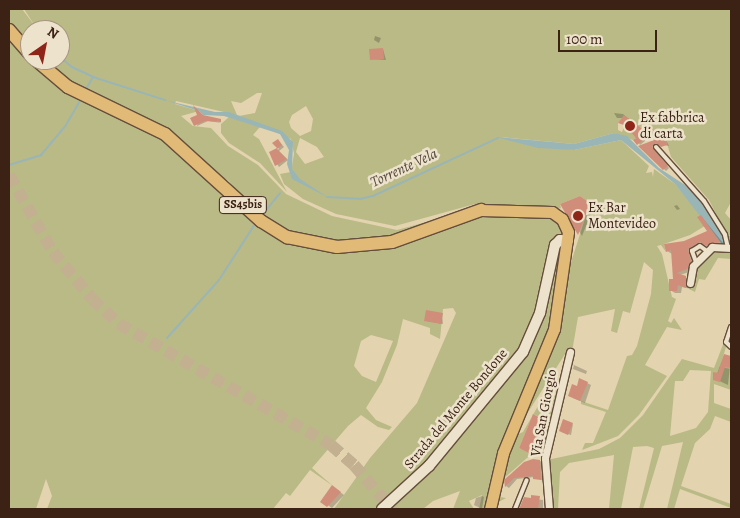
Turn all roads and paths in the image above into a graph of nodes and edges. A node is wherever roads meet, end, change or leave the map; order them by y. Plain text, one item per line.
1 (9, 30) edge
2 (20, 43) edge
3 (48, 70) edge
4 (656, 147) dead end
5 (481, 210) joint
6 (568, 242) junction
7 (729, 247) edge
8 (690, 283) dead end
9 (731, 327) edge
10 (731, 347) edge
11 (570, 352) dead end
12 (527, 480) dead end
13 (382, 509) edge
14 (490, 509) edge
15 (515, 509) edge
16 (549, 509) edge

1 - 2 highway
3 - 5 highway, SS45bis
4 - 7 lane
5 - 6 main road, SS45bis
6 - 13 street, Strada del Monte Bondone
6 - 14 main road, SS45bis
7 - 8 street
9 - 10 lane
11 - 16 street, Via San Giorgio
12 - 15 lane

